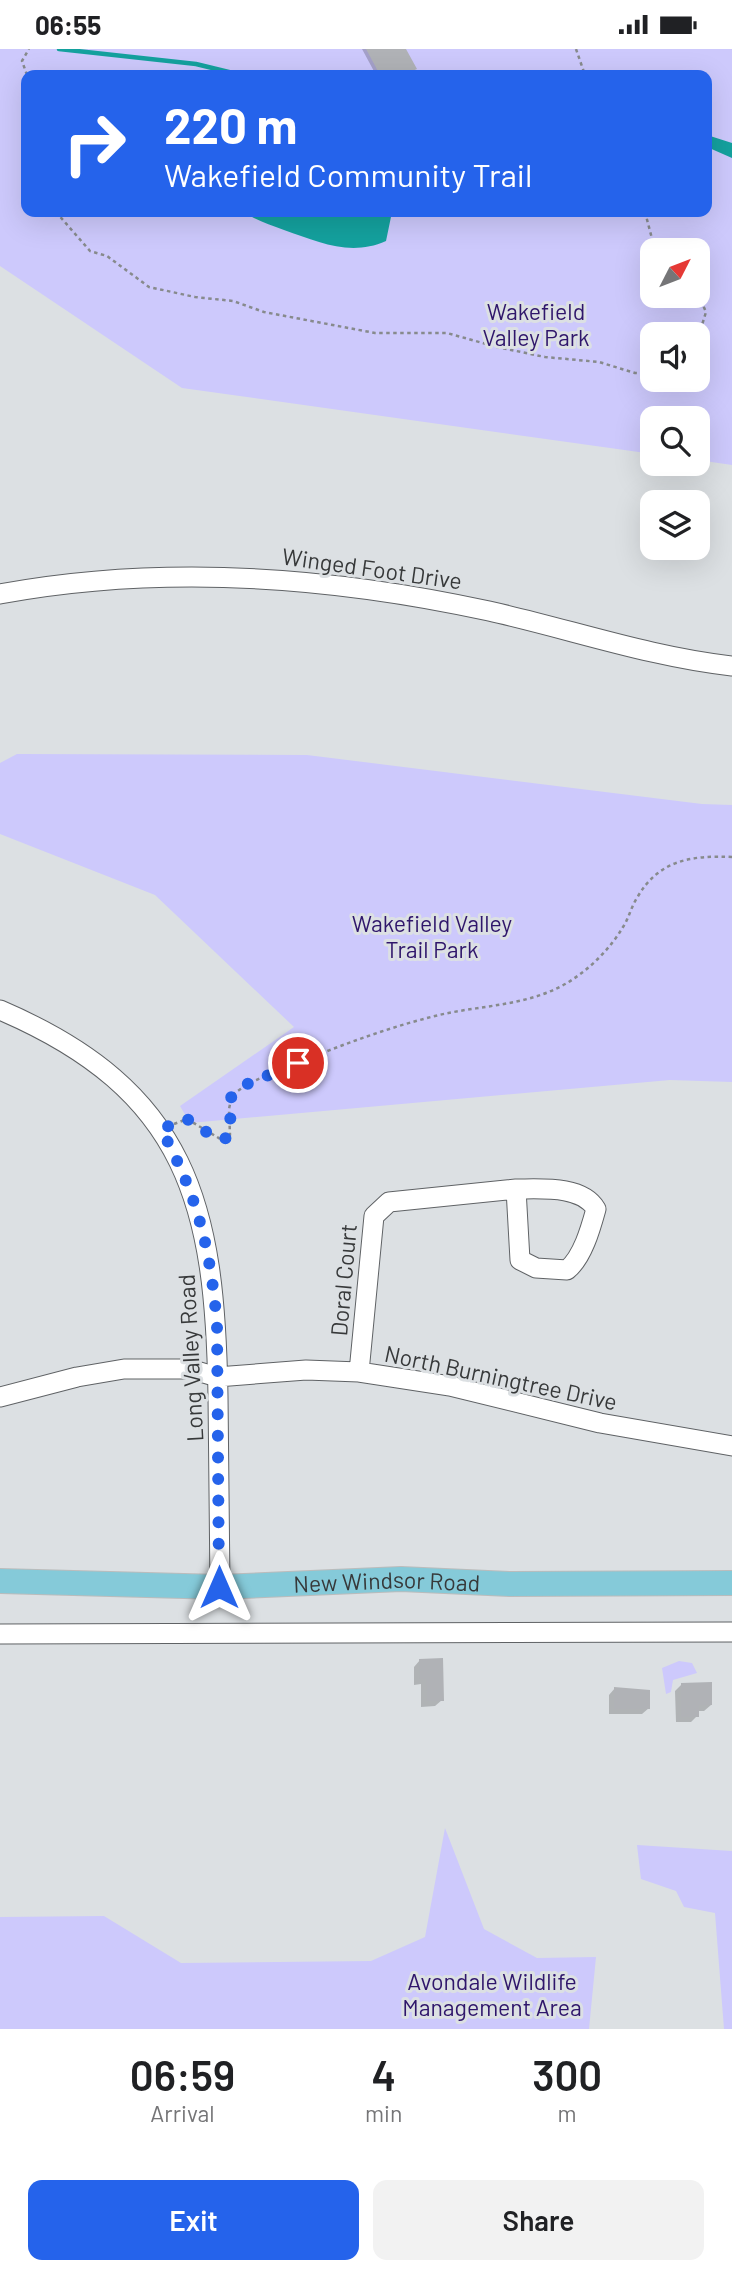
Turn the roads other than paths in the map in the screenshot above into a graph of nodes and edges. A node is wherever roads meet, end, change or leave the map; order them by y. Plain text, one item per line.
1 (0, 594) edge
2 (732, 666) edge
3 (0, 1010) edge
4 (516, 1189) junction
5 (359, 1372) junction
6 (218, 1377) junction
7 (0, 1397) edge
8 (732, 1446) edge
9 (0, 1581) edge
10 (732, 1583) edge
11 (219, 1587) junction
12 (732, 1632) edge
13 (0, 1634) edge

1 - 2 street, Winged Foot Drive
3 - 6 street, Long Valley Road
4 - 4 street, Doral Court
4 - 5 street, Doral Court
5 - 6 street, North Burningtree Drive
5 - 8 street, North Burningtree Drive
6 - 7 street, North Burningtree Drive
6 - 11 street, Long Valley Road
9 - 11 main road, New Windsor Road
10 - 11 main road, New Windsor Road
12 - 13 street

